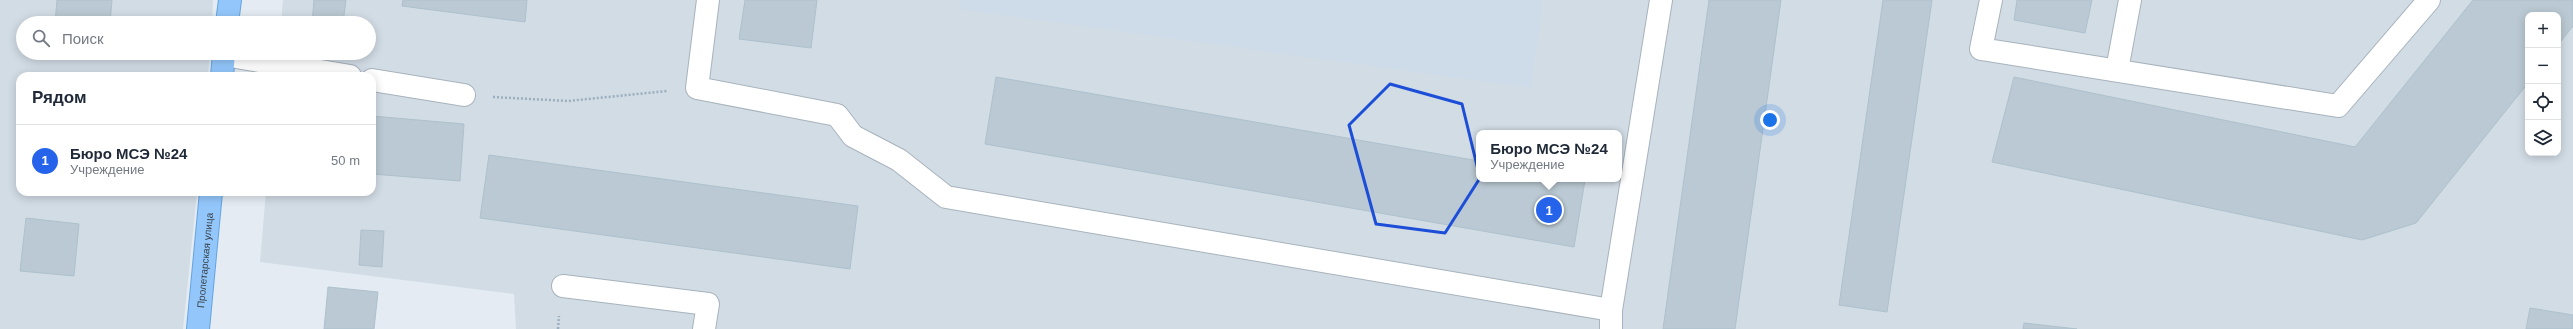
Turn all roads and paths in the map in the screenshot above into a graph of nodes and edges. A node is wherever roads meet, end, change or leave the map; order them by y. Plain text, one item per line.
1 (230, 0) edge
2 (708, 0) edge
3 (1661, 0) edge
4 (1991, 0) edge
5 (2130, 0) edge
6 (2429, 0) edge
7 (228, 16) edge
8 (223, 61) edge
9 (2117, 70) junction
10 (316, 72) edge
11 (376, 81) edge
12 (697, 88) junction
13 (464, 95) joint
14 (211, 196) edge
15 (563, 286) dead end
16 (1611, 320) edge
17 (198, 329) edge
18 (704, 329) edge

1 - 7 main road
2 - 12 lane
3 - 16 lane
4 - 9 lane
5 - 9 lane
6 - 9 lane
8 - 10 lane
11 - 13 lane
12 - 13 path
12 - 16 lane
14 - 17 main road, Пролетарская улица
15 - 18 lane

